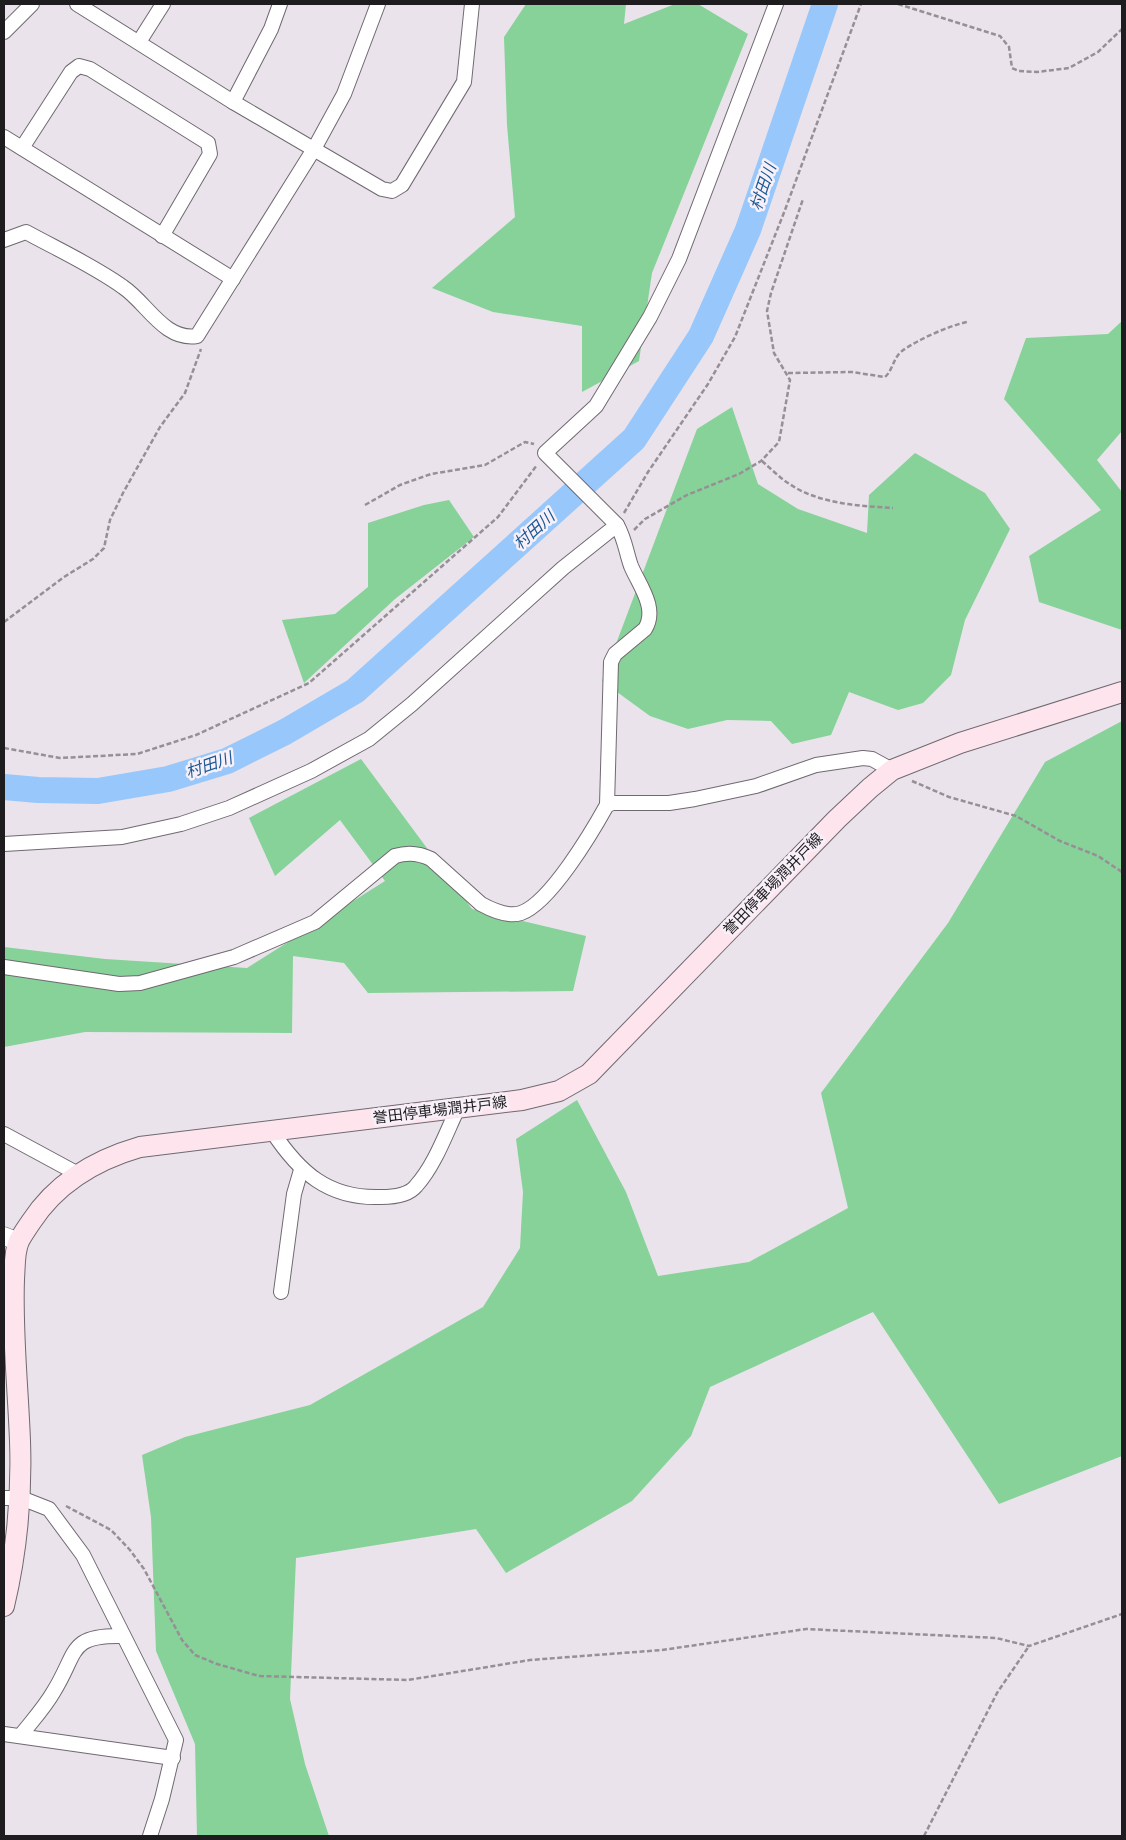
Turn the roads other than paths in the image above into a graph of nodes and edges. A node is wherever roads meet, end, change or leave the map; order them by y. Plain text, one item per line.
1 (32, 4) edge
2 (77, 4) edge
3 (163, 4) edge
4 (280, 4) edge
5 (378, 4) edge
6 (472, 4) edge
7 (776, 4) edge
8 (4, 32) edge
9 (139, 42) junction
10 (233, 102) junction
11 (4, 137) edge
12 (22, 148) junction
13 (314, 149) junction
14 (162, 236) junction
15 (4, 240) edge
16 (233, 279) junction
17 (617, 525) junction
18 (1122, 692) edge
19 (892, 770) junction
20 (607, 805) junction
21 (4, 844) edge
22 (4, 967) edge
23 (458, 1108) junction
24 (272, 1131) junction
25 (4, 1134) edge
26 (301, 1170) junction
27 (78, 1174) junction
28 (11, 1239) edge
29 (281, 1292) dead end
30 (12, 1498) edge
31 (4, 1606) edge
32 (122, 1636) junction
33 (4, 1734) edge
34 (21, 1735) junction
35 (173, 1758) junction
36 (150, 1836) edge

1 - 8 street
2 - 9 street
3 - 9 street
4 - 10 street
5 - 13 street
6 - 13 street
7 - 17 street
9 - 10 street
10 - 13 street
11 - 12 street
12 - 14 street
12 - 14 street
13 - 16 street
14 - 16 street
15 - 16 street
17 - 20 street
17 - 21 street
18 - 19 main road, 誉田停車場潤井戸線
19 - 20 street
19 - 23 main road, 誉田停車場潤井戸線
20 - 22 street
23 - 24 main road, 誉田停車場潤井戸線
23 - 26 street
24 - 26 street
24 - 27 main road, 誉田停車場潤井戸線
25 - 27 street
26 - 29 street
27 - 28 main road, 誉田停車場潤井戸線
28 - 30 main road, 誉田停車場潤井戸線
30 - 31 main road, 誉田停車場潤井戸線
30 - 32 street
32 - 34 street
32 - 35 street
33 - 34 street
34 - 35 street
35 - 36 street

